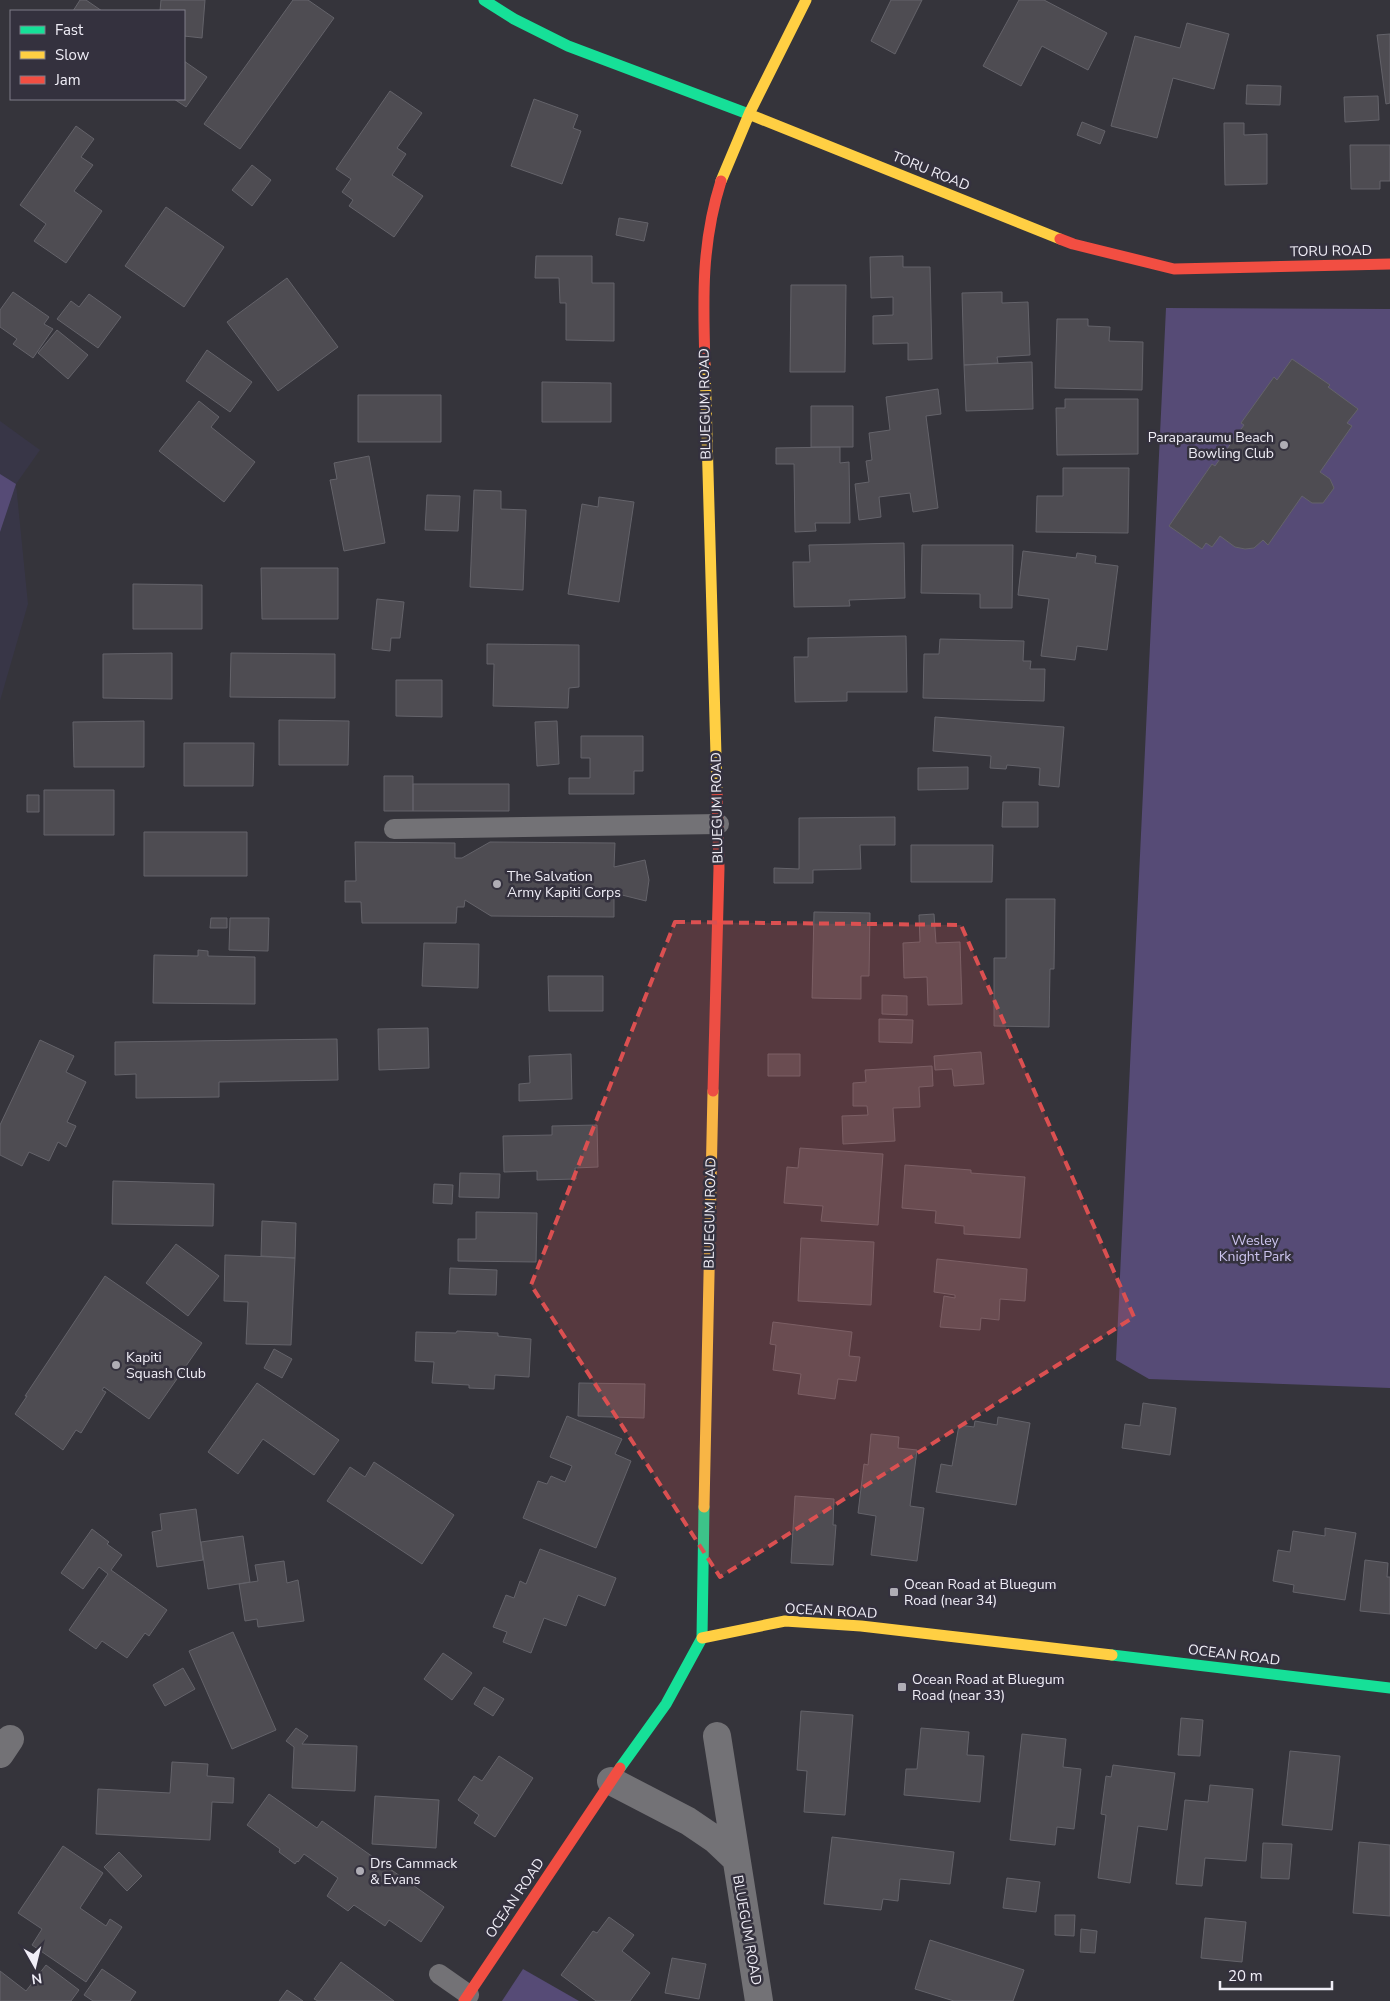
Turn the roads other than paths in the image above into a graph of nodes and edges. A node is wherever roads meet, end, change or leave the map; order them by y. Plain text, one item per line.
1 (484, 0) edge
2 (806, 0) edge
3 (750, 114) junction
4 (1390, 264) edge
5 (719, 824) junction
6 (394, 829) dead end
7 (702, 1638) junction
8 (1390, 1688) edge
9 (716, 1736) dead end
10 (611, 1781) junction
11 (735, 1858) junction
12 (438, 1974) dead end
13 (466, 1998) edge
14 (759, 2001) edge

1 - 3 street, TORU ROAD
2 - 3 street, BLUEGUM ROAD
3 - 4 street, TORU ROAD
3 - 5 street, BLUEGUM ROAD
5 - 6 lane
5 - 7 street, BLUEGUM ROAD
7 - 8 street, OCEAN ROAD
7 - 10 street, OCEAN ROAD
9 - 11 street, BLUEGUM ROAD
10 - 11 street, BLUEGUM ROAD
10 - 13 street, OCEAN ROAD
11 - 14 street, BLUEGUM ROAD
12 - 13 lane

